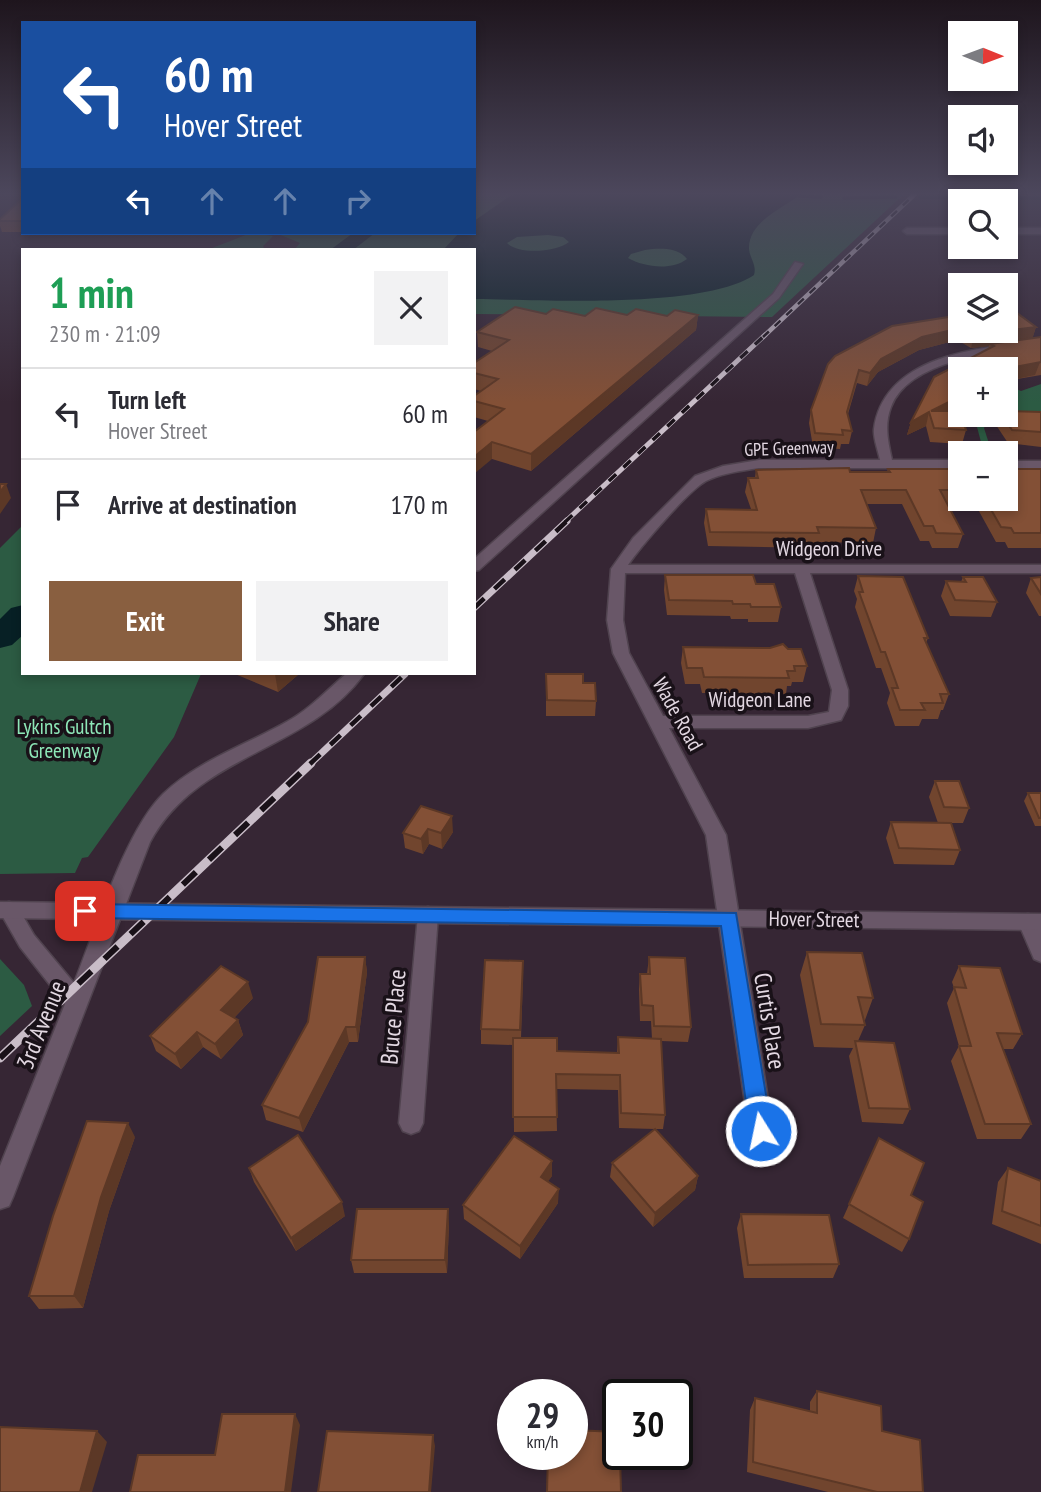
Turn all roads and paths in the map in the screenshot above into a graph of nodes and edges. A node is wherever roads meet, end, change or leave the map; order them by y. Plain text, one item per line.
1 (797, 264) dead end
2 (1041, 345) edge
3 (887, 464) junction
4 (948, 464) edge
5 (1018, 465) edge
6 (1041, 465) edge
7 (476, 565) edge
8 (618, 569) junction
9 (802, 569) junction
10 (1041, 569) edge
11 (355, 675) edge
12 (656, 722) junction
13 (4, 910) edge
14 (114, 911) junction
15 (428, 915) junction
16 (729, 918) junction
17 (1035, 922) edge
18 (1041, 953) edge
19 (78, 1004) junction
20 (411, 1123) dead end
21 (761, 1131) dead end
22 (0, 1197) edge

1 - 7 street
2 - 3 street
3 - 4 street, GPE Greenway
3 - 8 street, GPE Greenway
5 - 6 street
8 - 9 street, Widgeon Drive
8 - 12 street, Wade Road
9 - 10 street, Widgeon Drive
9 - 12 street, Widgeon Lane
11 - 14 street, 3rd Avenue
12 - 16 street, Wade Road
13 - 14 street, Hover Street
13 - 19 street
14 - 15 street, Hover Street
14 - 19 street, 3rd Avenue
15 - 16 street, Hover Street
15 - 20 street, Bruce Place
16 - 17 street, Hover Street
16 - 21 street, Curtis Place
17 - 18 street
19 - 22 street, 3rd Avenue

